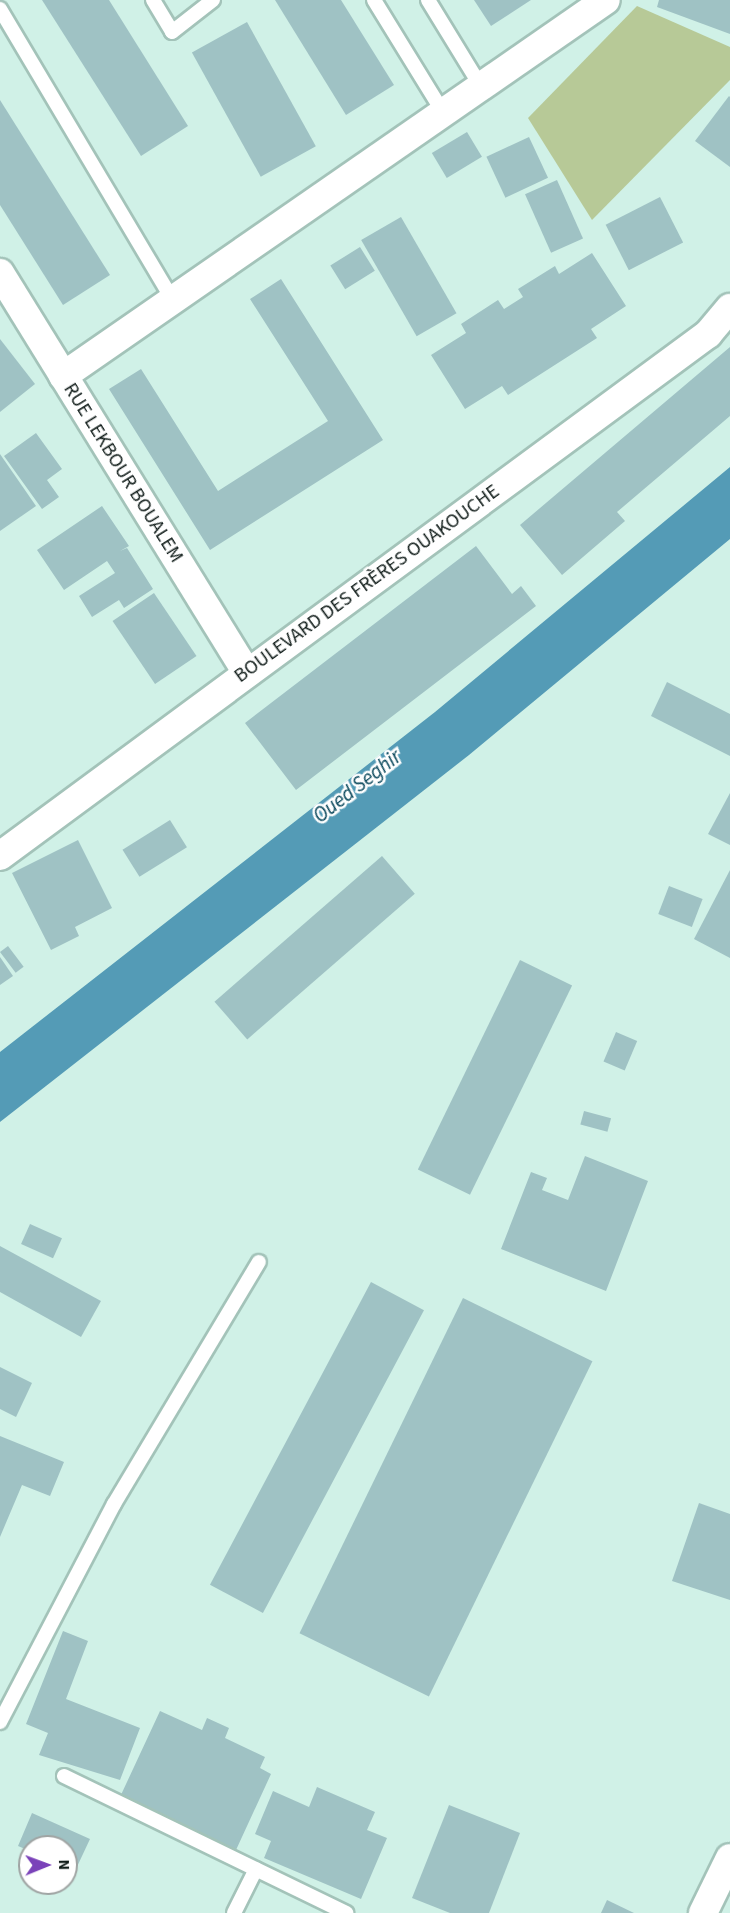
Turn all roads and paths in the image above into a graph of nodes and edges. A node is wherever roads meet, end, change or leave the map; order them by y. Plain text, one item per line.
1 (153, 0) edge
2 (213, 0) edge
3 (374, 0) edge
4 (428, 0) edge
5 (606, 0) edge
6 (0, 9) edge
7 (482, 88) junction
8 (444, 114) junction
9 (2, 282) edge
10 (173, 300) junction
11 (730, 308) edge
12 (63, 376) junction
13 (247, 673) junction
14 (0, 856) edge
15 (259, 1262) dead end
16 (0, 1722) edge
17 (64, 1776) dead end
18 (730, 1858) edge
19 (256, 1869) junction
20 (234, 1913) edge
21 (346, 1913) edge
22 (703, 1913) edge

1 - 2 lane
3 - 8 lane
4 - 7 lane
5 - 7 street
6 - 10 lane
7 - 8 street
8 - 10 street
9 - 12 street, RUE LEKBOUR BOUALEM
10 - 12 street
11 - 13 street, BOULEVARD DES FRÈRES OUAKOUCHE
12 - 13 street, RUE LEKBOUR BOUALEM
13 - 14 street, BOULEVARD DES FRÈRES OUAKOUCHE
15 - 16 lane
17 - 19 lane
18 - 22 street
19 - 20 lane
19 - 21 lane

